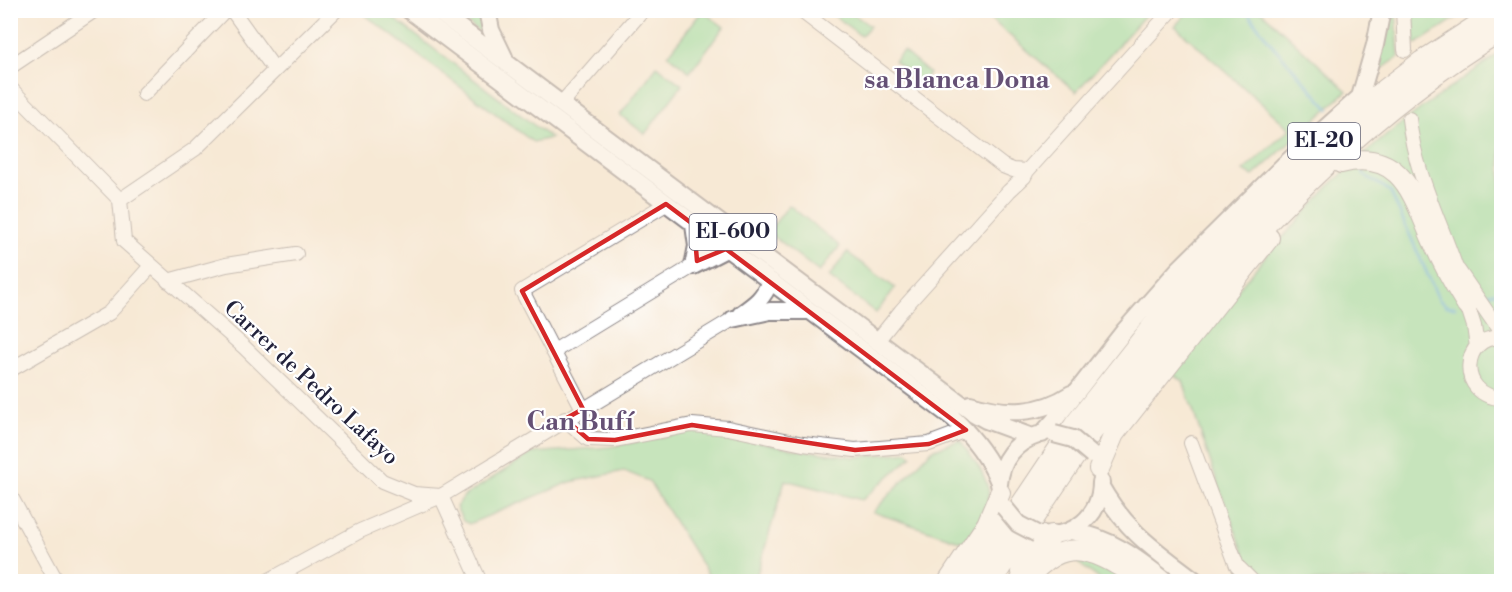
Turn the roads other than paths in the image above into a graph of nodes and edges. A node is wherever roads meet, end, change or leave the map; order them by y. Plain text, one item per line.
1 (95, 10) edge
2 (225, 10) edge
3 (232, 10) edge
4 (336, 10) edge
5 (409, 10) edge
6 (436, 10) edge
7 (487, 10) edge
8 (643, 10) edge
9 (800, 10) edge
10 (1172, 10) edge
11 (1382, 10) edge
12 (1403, 10) edge
13 (1484, 10) edge
14 (1500, 10) edge
15 (1502, 30) edge
16 (1405, 50) dead end
17 (507, 63) junction
18 (10, 67) edge
19 (275, 70) junction
20 (10, 88) edge
21 (144, 93) dead end
22 (1360, 97) junction
23 (1397, 103) junction
24 (561, 104) junction
25 (1408, 120) dead end
26 (1341, 163) junction
27 (1003, 166) junction
28 (1028, 171) junction
29 (1009, 191) junction
30 (120, 200) junction
31 (666, 204) junction
32 (694, 225) junction
33 (726, 249) junction
34 (296, 254) dead end
35 (151, 266) junction
36 (693, 266) junction
37 (1455, 266) junction
38 (168, 281) junction
39 (770, 281) junction
40 (1467, 305) junction
41 (810, 311) junction
42 (733, 319) junction
43 (1502, 336) edge
44 (877, 341) junction
45 (1477, 347) junction
46 (554, 351) junction
47 (10, 370) edge
48 (1080, 387) junction
49 (1502, 398) edge
50 (957, 401) junction
51 (583, 409) junction
52 (565, 420) junction
53 (966, 430) junction
54 (1043, 435) junction
55 (1191, 443) dead end
56 (1097, 470) junction
57 (1001, 494) junction
58 (10, 495) edge
59 (441, 496) junction
60 (1053, 533) junction
61 (57, 582) edge
62 (267, 582) edge
63 (480, 582) edge
64 (948, 582) edge
65 (969, 582) edge
66 (991, 582) edge
67 (1015, 582) edge
68 (1025, 582) edge
69 (1144, 582) edge
70 (1167, 582) edge
71 (1197, 582) edge
72 (1254, 582) edge

1 - 18 street
2 - 21 street
3 - 19 street
4 - 19 street
5 - 31 main road, EI-600
6 - 17 main road, EI-600
7 - 17 main road
8 - 24 street
9 - 27 street
10 - 28 street
11 - 22 main road
12 - 16 street
13 - 22 highway
14 - 65 highway, EI-20
15 - 23 highway, EI-20
17 - 24 main road, EI-600
19 - 30 street
20 - 30 street
22 - 48 main road
23 - 26 highway
23 - 66 highway, EI-20
24 - 44 main road, EI-600
25 - 37 street
26 - 40 highway
26 - 56 highway
27 - 28 street
27 - 29 street
28 - 29 street
29 - 44 street
30 - 35 street, Carrer de Pedro Lafayo
31 - 32 main road, EI-600
31 - 46 street
32 - 33 main road, EI-600
32 - 36 main road
33 - 36 main road
33 - 39 main road, EI-600
34 - 38 street
35 - 38 street, Carrer de Pedro Lafayo
35 - 47 street
36 - 46 street
37 - 40 street
37 - 43 street
38 - 59 street, Carrer de Pedro Lafayo
39 - 41 main road, EI-600
39 - 42 main road
40 - 45 street
41 - 42 main road
41 - 53 main road, EI-600
42 - 51 street
43 - 45 street
44 - 50 main road, EI-600
45 - 49 street
46 - 51 street
48 - 50 main road
48 - 54 main road
50 - 54 main road, EI-600
51 - 52 street
52 - 53 street
52 - 59 street
53 - 57 main road, EI-600
54 - 56 main road, EI-600, bridge
54 - 57 main road
55 - 72 street
56 - 60 main road
56 - 71 main road, EI-600
57 - 60 main road, EI-600, bridge
57 - 64 highway
58 - 61 street
59 - 62 street
59 - 63 street
60 - 67 highway
60 - 70 main road, EI-600
68 - 69 highway

